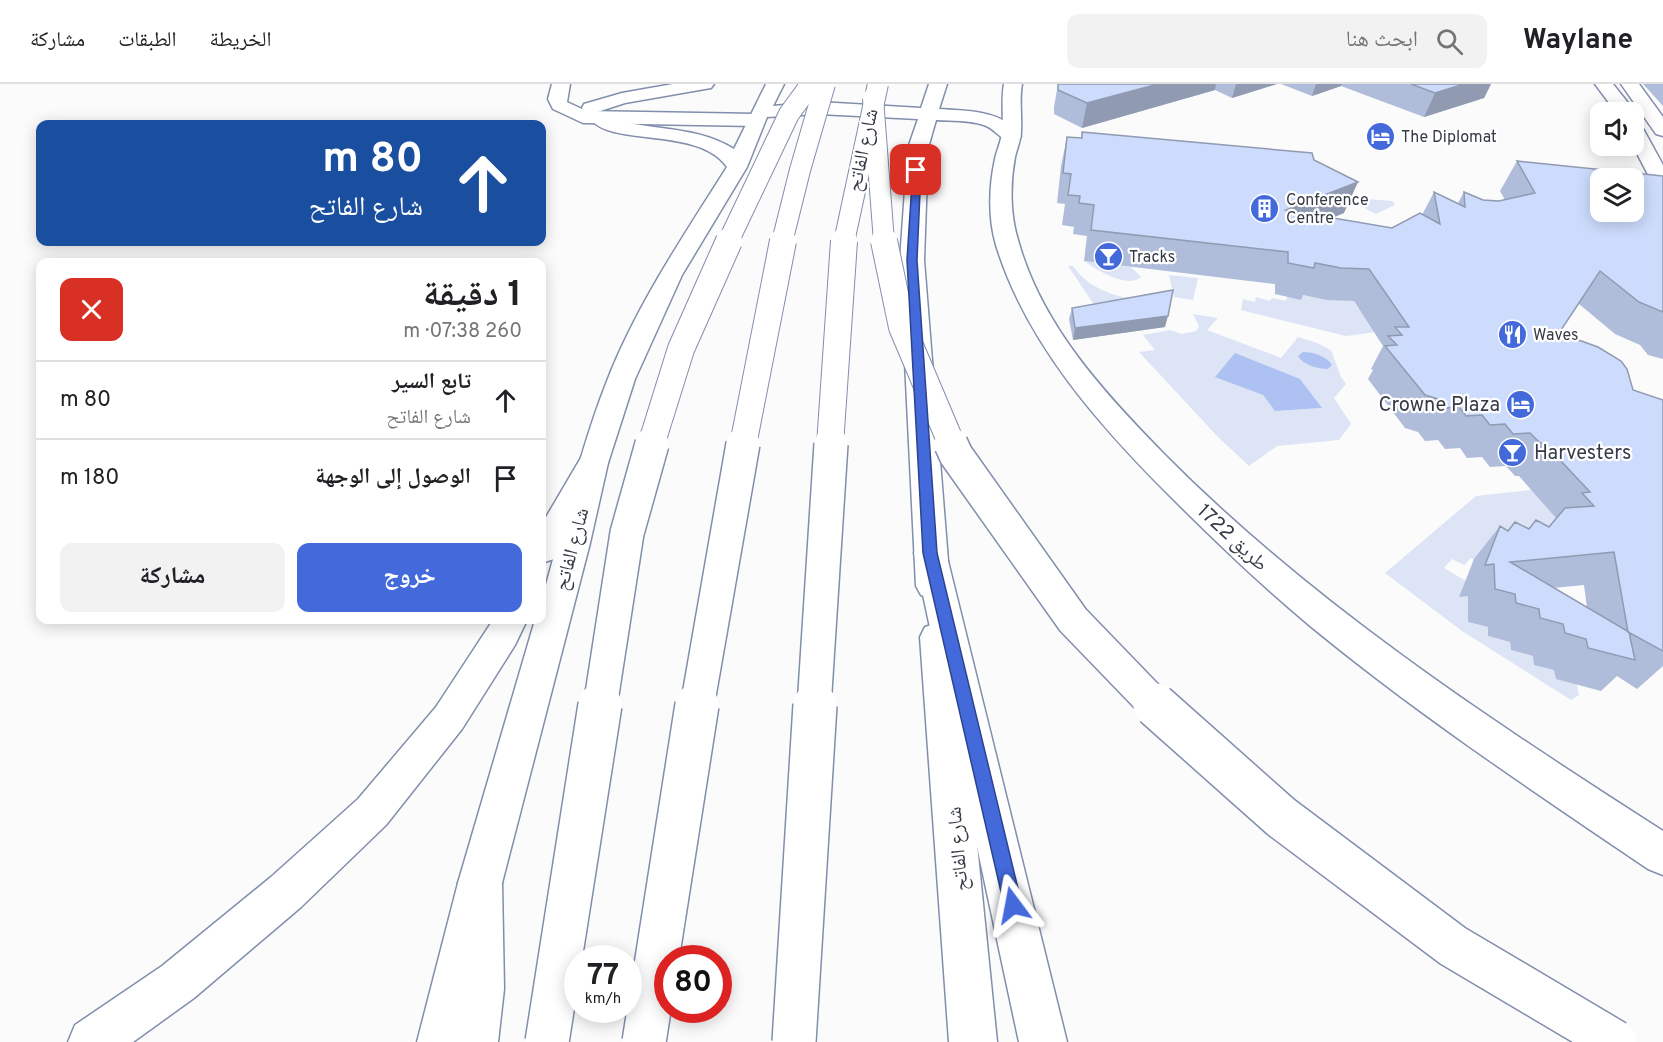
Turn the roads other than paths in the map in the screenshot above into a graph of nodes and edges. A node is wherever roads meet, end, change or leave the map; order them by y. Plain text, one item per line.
1 (561, 84) edge
2 (705, 84) edge
3 (811, 84) edge
4 (825, 84) edge
5 (938, 84) edge
6 (1013, 84) edge
7 (1604, 84) edge
8 (1630, 84) edge
9 (875, 91) edge
10 (1617, 102) edge
11 (764, 105) edge
12 (595, 113) junction
13 (926, 116) junction
14 (1663, 130) edge
15 (1011, 136) junction
16 (1644, 148) edge
17 (737, 167) junction
18 (1663, 184) edge
19 (593, 463) junction
20 (546, 544) edge
21 (930, 553) junction
22 (508, 624) edge
23 (1663, 855) edge
24 (480, 883) junction
25 (92, 1042) edge
26 (441, 1042) edge
27 (474, 1042) edge
28 (547, 1042) edge
29 (644, 1042) edge
30 (794, 1042) edge
31 (973, 1042) edge
32 (1042, 1042) edge
33 (1615, 1042) edge

1 - 12 main road
2 - 12 main road
3 - 28 main road, bridge
4 - 29 main road, bridge
5 - 13 main road, شارع الفاتح
6 - 15 main road, طريق 1722
7 - 10 main road
8 - 14 main road
9 - 30 main road, شارع الفاتح, bridge
9 - 33 main road, bridge
11 - 12 main road
11 - 13 main road
11 - 17 main road, شارع الفاتح
12 - 17 main road
13 - 15 main road
13 - 21 main road, شارع الفاتح
15 - 23 main road, طريق 1722
16 - 18 main road
17 - 19 main road, شارع الفاتح
19 - 20 main road
19 - 24 main road, شارع الفاتح
21 - 31 main road, شارع الفاتح
21 - 32 main road
22 - 25 main road
24 - 26 main road, شارع الفاتح
24 - 27 main road

